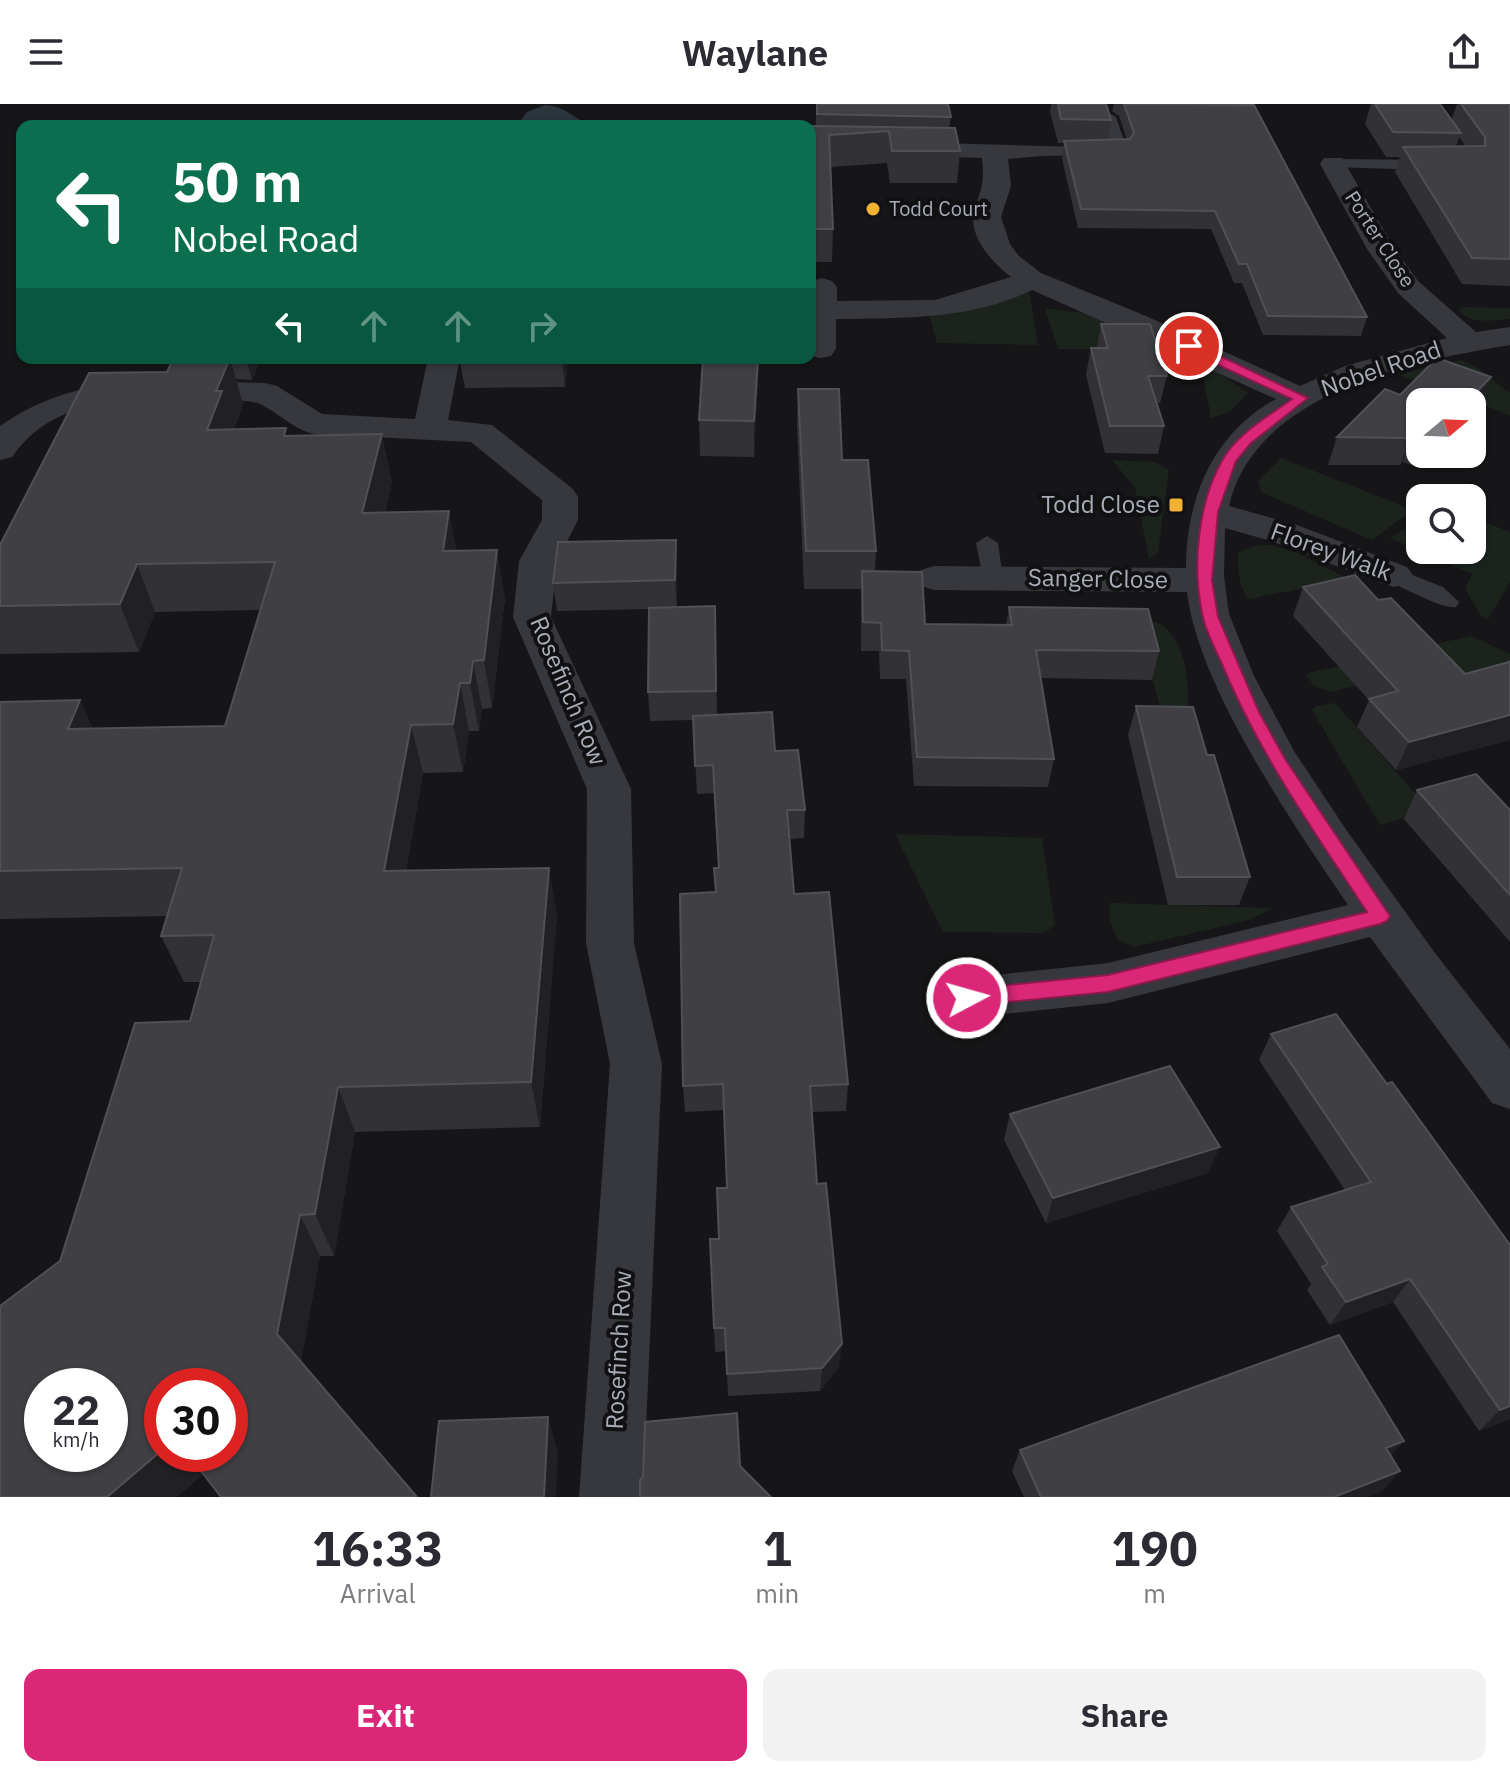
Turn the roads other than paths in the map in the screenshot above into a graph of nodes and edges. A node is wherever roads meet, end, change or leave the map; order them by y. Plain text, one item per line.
1 (1109, 117) edge
2 (883, 149) edge
3 (994, 151) junction
4 (1033, 151) joint
5 (1333, 164) joint
6 (1454, 165) edge
7 (1031, 279) junction
8 (1510, 336) edge
9 (1469, 342) junction
10 (820, 349) dead end
11 (443, 364) edge
12 (165, 375) edge
13 (1301, 398) junction
14 (429, 429) junction
15 (0, 450) edge
16 (1210, 512) junction
17 (1394, 575) joint
18 (934, 578) dead end
19 (1205, 580) junction
20 (1448, 602) dead end
21 (1380, 916) junction
22 (967, 998) dead end
23 (1503, 1067) edge
24 (611, 1497) edge

1 - 4 lane
2 - 3 street
3 - 4 street
3 - 7 street
5 - 6 lane
5 - 9 street, Porter Close
7 - 10 street
7 - 13 street
8 - 9 street, Nobel Road
9 - 13 street, Nobel Road
11 - 14 street
12 - 14 street, Rosefinch Row
12 - 15 street, Rosefinch Row
13 - 16 street, Nobel Road
14 - 24 street, Rosefinch Row
16 - 17 street, Florey Walk
16 - 19 street, Nobel Road
17 - 20 lane, Florey Walk
18 - 19 street, Sanger Close
19 - 21 street, Nobel Road
21 - 22 street
21 - 23 street, Nobel Road

